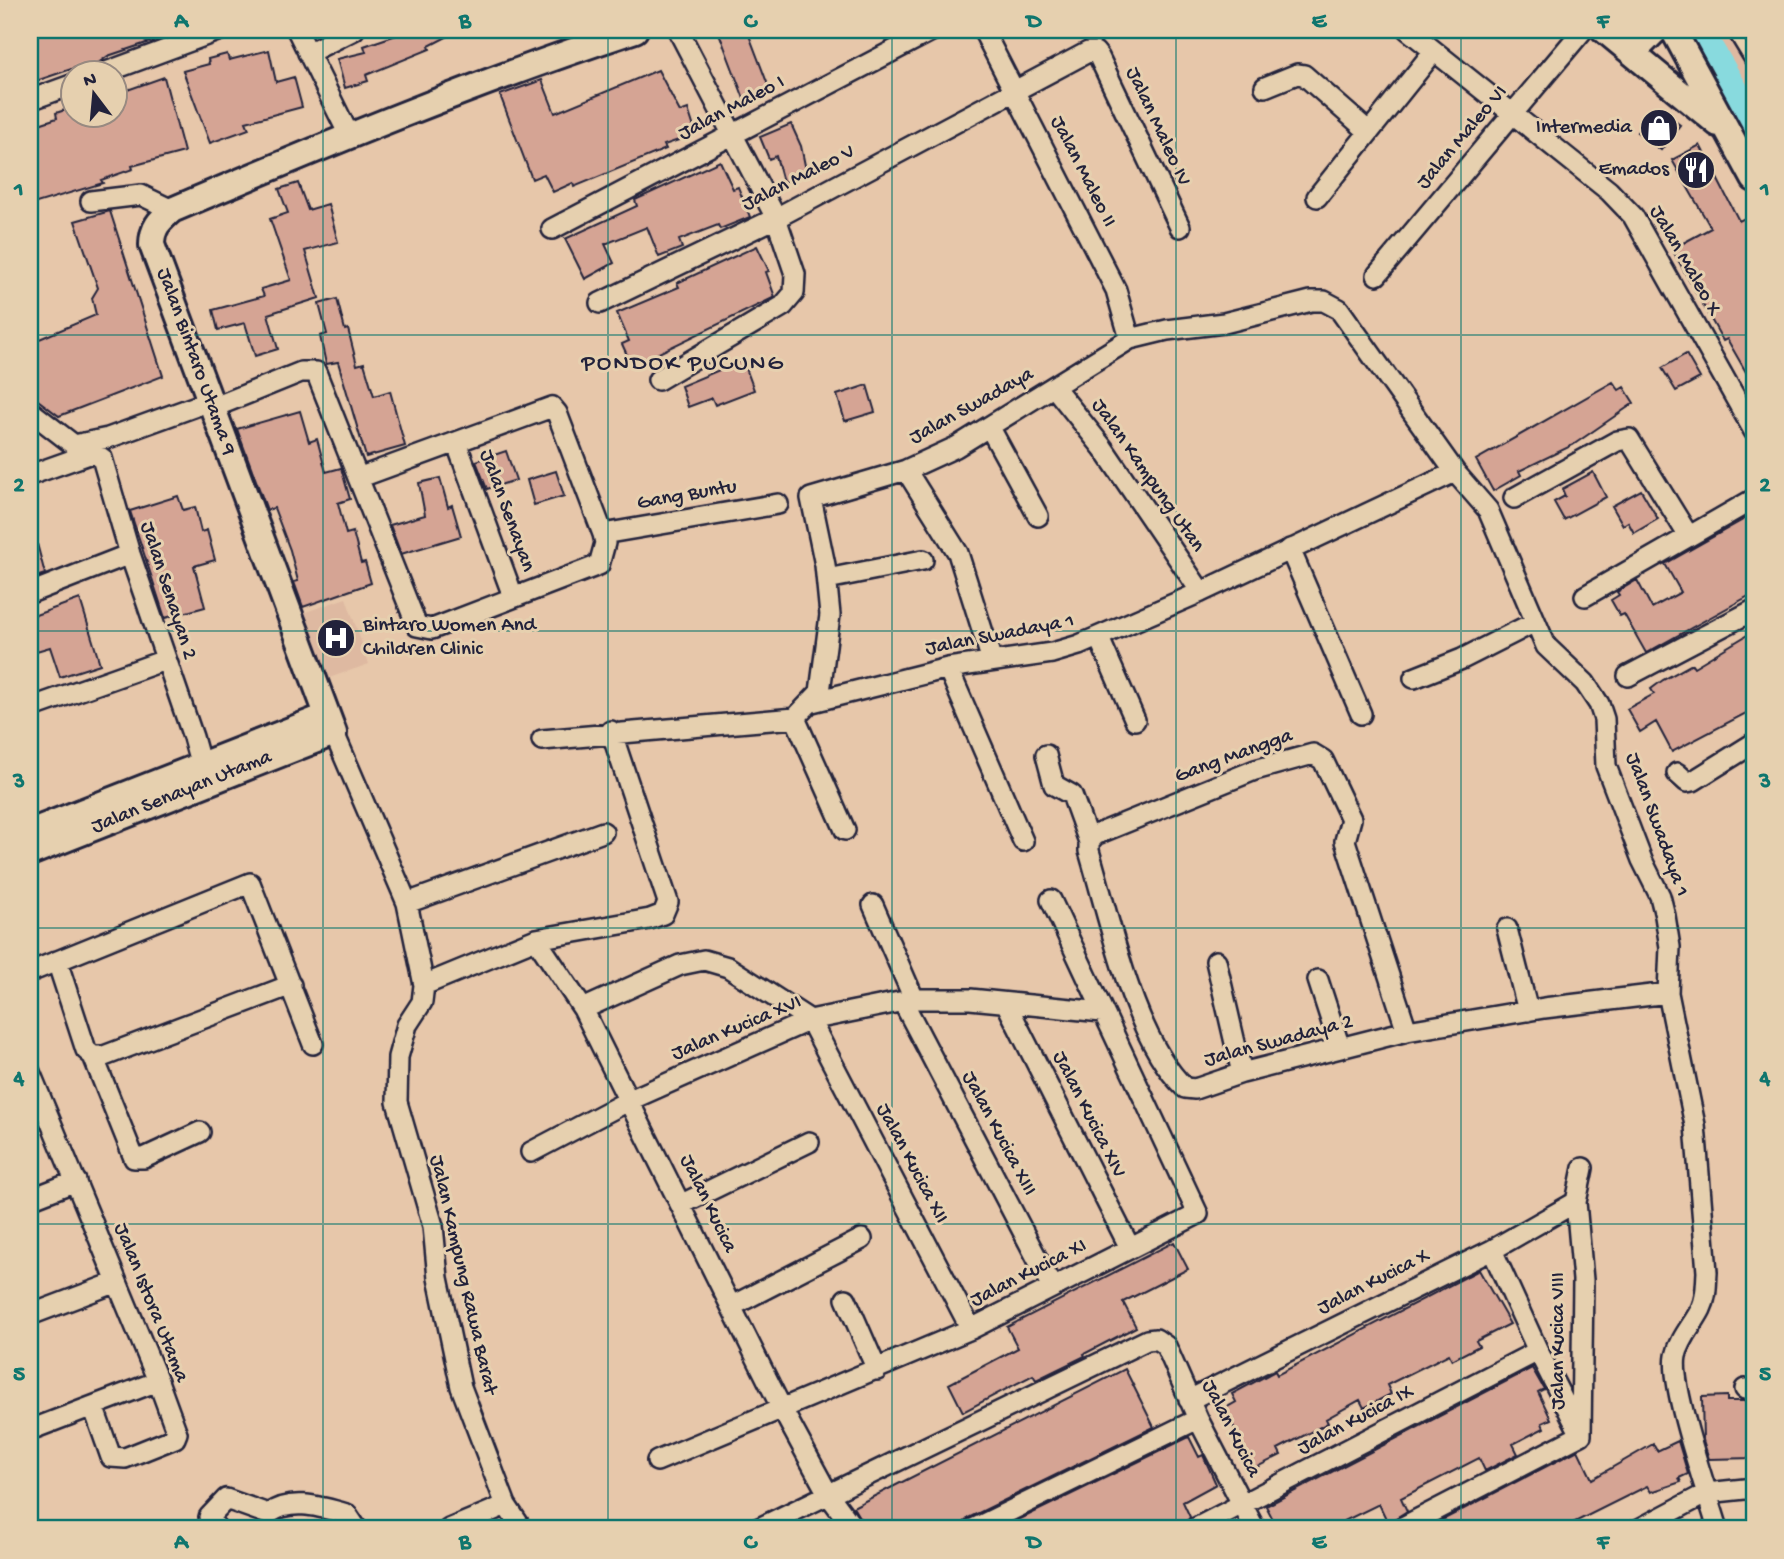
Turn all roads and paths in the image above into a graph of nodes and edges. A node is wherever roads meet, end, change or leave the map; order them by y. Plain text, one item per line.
1 (220, 30) edge
2 (297, 30) edge
3 (354, 30) edge
4 (635, 30) edge
5 (678, 30) edge
6 (933, 30) edge
7 (983, 30) edge
8 (1408, 30) edge
9 (1583, 30) edge
10 (1604, 30) edge
11 (1656, 30) edge
12 (1673, 30) edge
13 (1732, 30) edge
14 (1627, 49) junction
15 (1434, 51) junction
16 (308, 53) junction
17 (130, 63) edge
18 (1754, 66) edge
19 (1265, 87) dead end
20 (60, 89) edge
21 (1016, 92) junction
22 (30, 100) edge
23 (1512, 114) junction
24 (1369, 132) junction
25 (1727, 132) junction
26 (734, 134) junction
27 (349, 135) junction
28 (1754, 179) edge
29 (141, 195) junction
30 (1317, 197) dead end
31 (90, 201) dead end
32 (172, 210) junction
33 (776, 218) junction
34 (1180, 227) dead end
35 (552, 229) dead end
36 (152, 233) junction
37 (1377, 275) dead end
38 (600, 303) dead end
39 (1130, 339) junction
40 (658, 380) dead end
41 (1054, 387) junction
42 (211, 404) junction
43 (30, 411) edge
44 (990, 428) junction
45 (1754, 431) edge
46 (456, 442) junction
47 (906, 470) junction
48 (1455, 472) junction
49 (30, 475) edge
50 (358, 478) junction
51 (1514, 498) dead end
52 (1754, 499) edge
53 (778, 504) dead end
54 (1038, 516) dead end
55 (603, 534) junction
56 (1688, 535) junction
57 (1290, 549) junction
58 (130, 554) junction
59 (923, 560) dead end
60 (827, 579) junction
61 (1201, 592) junction
62 (30, 593) edge
63 (513, 596) junction
64 (1585, 596) dead end
65 (1754, 610) edge
66 (1535, 622) junction
67 (1099, 638) junction
68 (165, 660) junction
69 (992, 661) junction
70 (948, 668) junction
71 (1628, 676) dead end
72 (1414, 678) dead end
73 (812, 702) junction
74 (30, 708) edge
75 (1360, 714) dead end
76 (795, 718) junction
77 (1135, 720) dead end
78 (330, 725) junction
79 (611, 731) junction
80 (542, 740) dead end
81 (1754, 743) edge
82 (1046, 755) dead end
83 (208, 772) junction
84 (1677, 773) dead end
85 (845, 830) dead end
86 (30, 832) edge
87 (603, 832) dead end
88 (1023, 841) dead end
89 (1089, 842) junction
90 (30, 853) edge
91 (1051, 900) dead end
92 (407, 903) junction
93 (873, 905) dead end
94 (1507, 929) dead end
95 (536, 939) junction
96 (57, 961) junction
97 (1216, 961) dead end
98 (30, 972) edge
99 (1318, 980) dead end
100 (291, 985) junction
101 (424, 985) junction
102 (1668, 993) junction
103 (908, 1000) junction
104 (1006, 1003) junction
105 (583, 1009) junction
106 (1528, 1011) junction
107 (1102, 1012) junction
108 (810, 1020) junction
109 (1407, 1031) junction
110 (313, 1044) dead end
111 (1340, 1048) junction
112 (93, 1056) junction
113 (1242, 1073) junction
114 (31, 1081) edge
115 (631, 1100) junction
116 (201, 1132) dead end
117 (808, 1142) dead end
118 (531, 1152) dead end
119 (1583, 1168) dead end
120 (76, 1181) junction
121 (30, 1199) edge
122 (1576, 1202) junction
123 (682, 1204) junction
124 (862, 1239) dead end
125 (1130, 1248) junction
126 (1492, 1250) junction
127 (117, 1282) junction
128 (1052, 1287) junction
129 (846, 1299) dead end
130 (732, 1306) junction
131 (30, 1315) edge
132 (971, 1329) junction
133 (1538, 1351) junction
134 (877, 1370) junction
135 (158, 1381) junction
136 (1189, 1400) junction
137 (93, 1406) junction
138 (782, 1409) junction
139 (1198, 1419) junction
140 (30, 1430) edge
141 (1581, 1435) junction
142 (657, 1461) dead end
143 (1754, 1488) edge
144 (1707, 1493) junction
145 (828, 1494) junction
146 (506, 1505) junction
147 (1243, 1505) junction
148 (267, 1522) edge
149 (217, 1529) edge
150 (357, 1529) edge
151 (449, 1529) edge
152 (522, 1529) edge
153 (757, 1529) edge
154 (854, 1529) edge
155 (973, 1529) edge
156 (1194, 1529) edge
157 (1255, 1529) edge
158 (1399, 1529) edge
159 (1639, 1529) edge
160 (1718, 1529) edge

1 - 17 street
2 - 16 street
3 - 16 street
4 - 27 street
5 - 26 street
6 - 26 street, Jalan Maleo I
7 - 21 street, Jalan Maleo II
8 - 15 street
9 - 23 street, Jalan Maleo VI
10 - 14 street
11 - 14 street
12 - 25 street
13 - 18 lane
14 - 25 street
15 - 23 street
15 - 24 street
16 - 27 street
19 - 24 street
20 - 22 street
21 - 33 street, Jalan Maleo V
21 - 34 street, Jalan Maleo IV
21 - 39 street, Jalan Maleo II
23 - 37 street, Jalan Maleo VI
23 - 45 street, Jalan Maleo X
24 - 30 street
25 - 28 street
26 - 33 street
26 - 35 street, Jalan Maleo I
27 - 32 street
29 - 31 street
29 - 32 street
29 - 36 street
32 - 36 street
33 - 38 street, Jalan Maleo V
33 - 40 street
36 - 42 street, Jalan Bintaro Utama 9
39 - 41 street, Jalan Swadaya
39 - 48 street, Jalan Swadaya
41 - 44 street, Jalan Swadaya
41 - 61 street, Jalan Kampung Utan
42 - 43 street
42 - 50 street, Jalan Senayan
42 - 78 street, Jalan Bintaro Utama 9
44 - 47 street, Jalan Swadaya
44 - 54 street
46 - 50 street, Jalan Senayan
46 - 55 street, Jalan Senayan
46 - 63 street, Jalan Senayan
47 - 60 street, Jalan Swadaya
47 - 69 street
48 - 57 street, Jalan Swadaya 1
48 - 66 street, Jalan Swadaya 1
49 - 58 street, Jalan Senayan 2
50 - 63 street, Jalan Senayan
51 - 56 street
52 - 56 street
53 - 55 street, Gang Buntu
55 - 63 street, Jalan Senayan
56 - 64 street
57 - 61 street, Jalan Swadaya 1
57 - 75 street
58 - 62 street
58 - 68 street, Jalan Senayan 2
59 - 60 street
60 - 73 street, Jalan Swadaya
61 - 67 street, Jalan Swadaya 1
65 - 71 street
66 - 72 street
66 - 102 street, Jalan Swadaya 1
67 - 69 street, Jalan Swadaya 1
67 - 77 street
68 - 74 street
68 - 83 street, Jalan Senayan 2
69 - 70 street, Jalan Swadaya 1
70 - 73 street, Jalan Swadaya 1
70 - 88 street
73 - 76 street, Jalan Swadaya
76 - 79 street
76 - 85 street
78 - 83 street, Jalan Senayan Utama
78 - 92 street, Jalan Bintaro Utama 9
79 - 80 street
79 - 95 street
81 - 84 street
82 - 89 street, Jalan Swadaya 2
83 - 86 street, Jalan Senayan Utama
83 - 90 street, Jalan Senayan Utama
87 - 92 street
89 - 109 street, Gang Mangga
89 - 113 street, Jalan Swadaya 2
91 - 107 street
92 - 101 street, Jalan Bintaro Utama 9
93 - 103 street, Jalan Kucica XIII
94 - 106 street
95 - 101 street
95 - 105 street, Jalan Kucica
96 - 98 street
96 - 100 street
96 - 112 street
97 - 113 street
99 - 111 street
100 - 110 street
100 - 112 street
101 - 146 street, Jalan Kampung Rawa Barat
102 - 106 street, Jalan Swadaya 2
102 - 144 street, Jalan Swadaya 1
103 - 104 street, Jalan Kucica XVI
103 - 108 street, Jalan Kucica XVI
103 - 128 street, Jalan Kucica XIII
104 - 107 street, Jalan Kucica XVI
104 - 125 street, Jalan Kucica XIV
105 - 108 street
105 - 115 street, Jalan Kucica
106 - 109 street, Jalan Swadaya 2
107 - 125 street, Jalan Kucica XI
108 - 115 street, Jalan Kucica XVI
108 - 132 street, Jalan Kucica XII
109 - 111 street, Jalan Swadaya 2
111 - 113 street, Jalan Swadaya 2
112 - 116 street
114 - 120 street, Jalan Istora Utama
115 - 118 street, Jalan Kucica XVI
115 - 123 street, Jalan Kucica
117 - 123 street
119 - 122 street, Jalan Kucica VIII
120 - 121 street
120 - 127 street, Jalan Istora Utama
122 - 126 street, Jalan Kucica X
122 - 141 street, Jalan Kucica VIII
123 - 130 street, Jalan Kucica
124 - 130 street
125 - 128 street, Jalan Kucica XI
126 - 133 street
126 - 136 street, Jalan Kucica X
127 - 131 street
127 - 135 street, Jalan Istora Utama
128 - 132 street, Jalan Kucica XI
129 - 134 street
130 - 138 street, Jalan Kucica
132 - 134 street, Jalan Kucica XI
133 - 141 street
133 - 147 street, Jalan Kucica IX
134 - 138 street, Jalan Kucica XI
135 - 137 street
135 - 137 street, Jalan Istora Utama
136 - 139 street, Jalan Kucica
136 - 145 street, Jalan Kucica
137 - 140 street
138 - 142 street, Jalan Kucica XI
138 - 145 street, Jalan Kucica
139 - 147 street, Jalan Kucica
139 - 155 street
141 - 158 street, Jalan Kucica VIII
143 - 144 street
144 - 159 street
144 - 160 street, Jalan Swadaya 1
145 - 153 street, Jalan Kucica
145 - 154 street, Jalan Kucica
146 - 151 street
146 - 152 street, Jalan Kampung Rawa Barat
147 - 156 street, Jalan Kucica IX
147 - 157 street, Jalan Kucica
148 - 149 street
148 - 150 street

